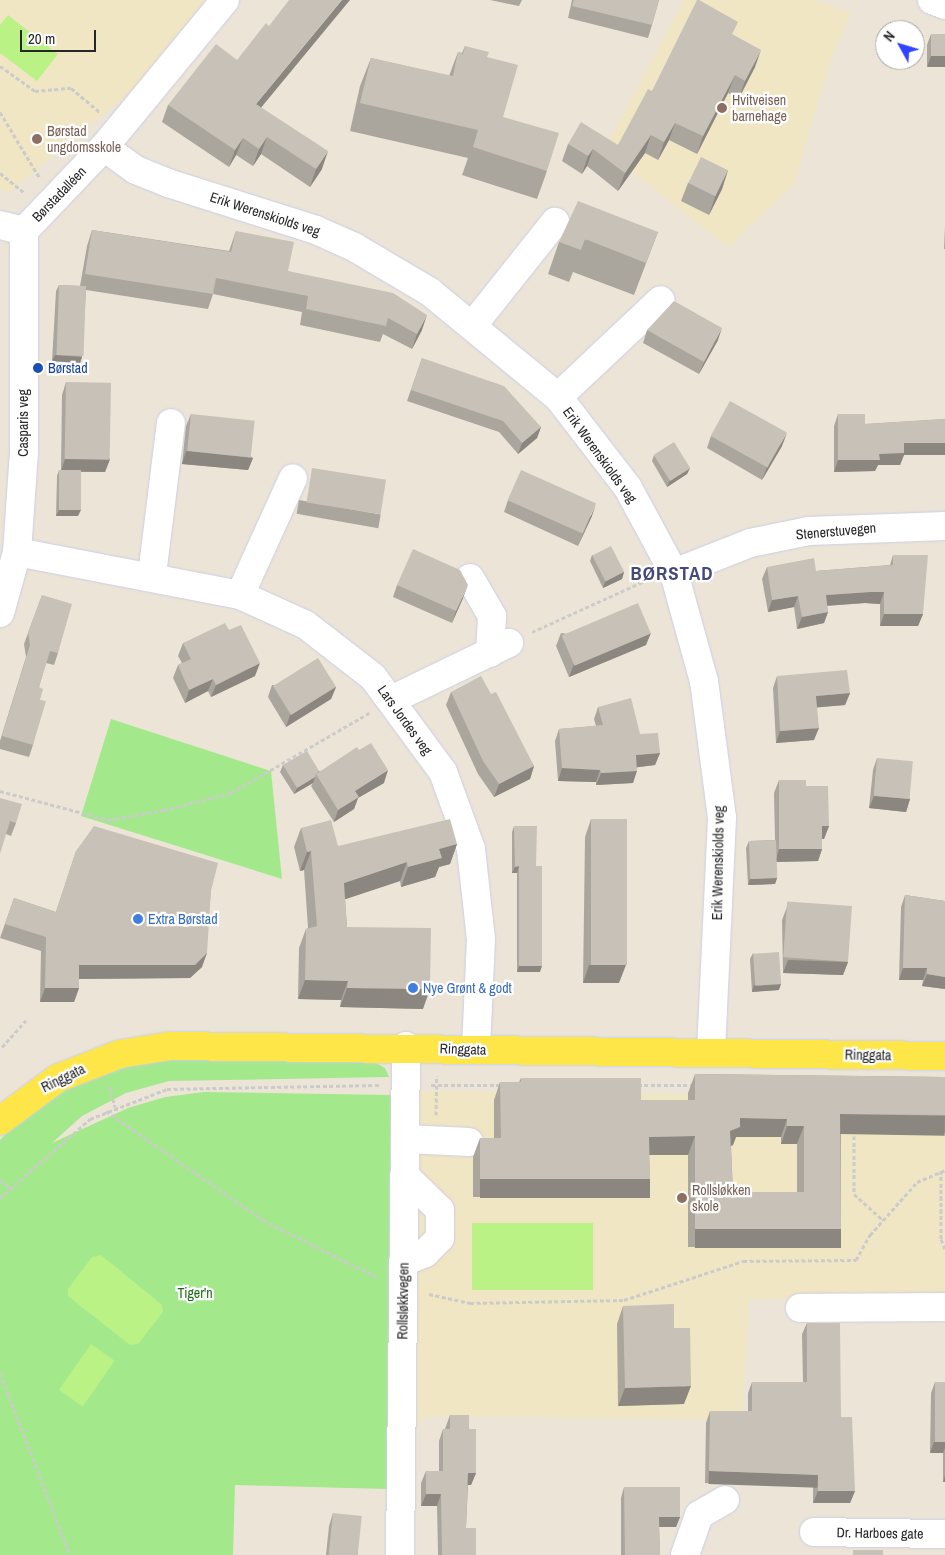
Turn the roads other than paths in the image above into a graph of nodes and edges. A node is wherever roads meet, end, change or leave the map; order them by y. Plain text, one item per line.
1 (225, 0) edge
2 (932, 0) edge
3 (945, 5) edge
4 (104, 147) junction
5 (556, 222) dead end
6 (9, 227) edge
7 (661, 300) dead end
8 (473, 325) junction
9 (558, 397) junction
10 (171, 424) dead end
11 (293, 478) dead end
12 (945, 526) edge
13 (17, 552) junction
14 (674, 573) junction
15 (152, 575) junction
16 (470, 578) dead end
17 (240, 595) junction
18 (0, 613) edge
19 (393, 699) junction
20 (406, 1046) junction
21 (476, 1050) junction
22 (711, 1054) junction
23 (945, 1056) edge
24 (4, 1108) edge
25 (405, 1139) junction
26 (469, 1142) dead end
27 (404, 1174) junction
28 (403, 1272) junction
29 (945, 1307) edge
30 (800, 1308) dead end
31 (725, 1500) dead end
32 (814, 1532) dead end
33 (945, 1534) edge
34 (400, 1555) edge
35 (685, 1555) edge

1 - 4 street, Børstadalléen
2 - 3 street
4 - 6 street, Børstadalléen
4 - 8 street, Erik Werenskiolds veg
5 - 8 street
6 - 13 street, Casparis veg
7 - 9 street
8 - 9 street, Erik Werenskiolds veg
9 - 14 street, Erik Werenskiolds veg
10 - 15 street
11 - 17 street
12 - 14 street, Stenerstuvegen
13 - 15 street, Lars Jordes veg
13 - 18 street, Casparis veg
14 - 22 street, Erik Werenskiolds veg
15 - 17 street, Lars Jordes veg
16 - 19 street
17 - 19 street, Lars Jordes veg
19 - 21 street, Lars Jordes veg
20 - 21 main road, Ringgata
20 - 24 main road, Ringgata
20 - 25 street, Rollsløkkvegen
21 - 22 main road, Ringgata
22 - 23 main road, Ringgata
25 - 26 street
25 - 27 street, Rollsløkkvegen
27 - 28 street, Rollsløkkvegen
27 - 28 street
28 - 34 street, Rollsløkkvegen
29 - 30 street
31 - 35 street
32 - 33 street, Dr. Harboes gate

